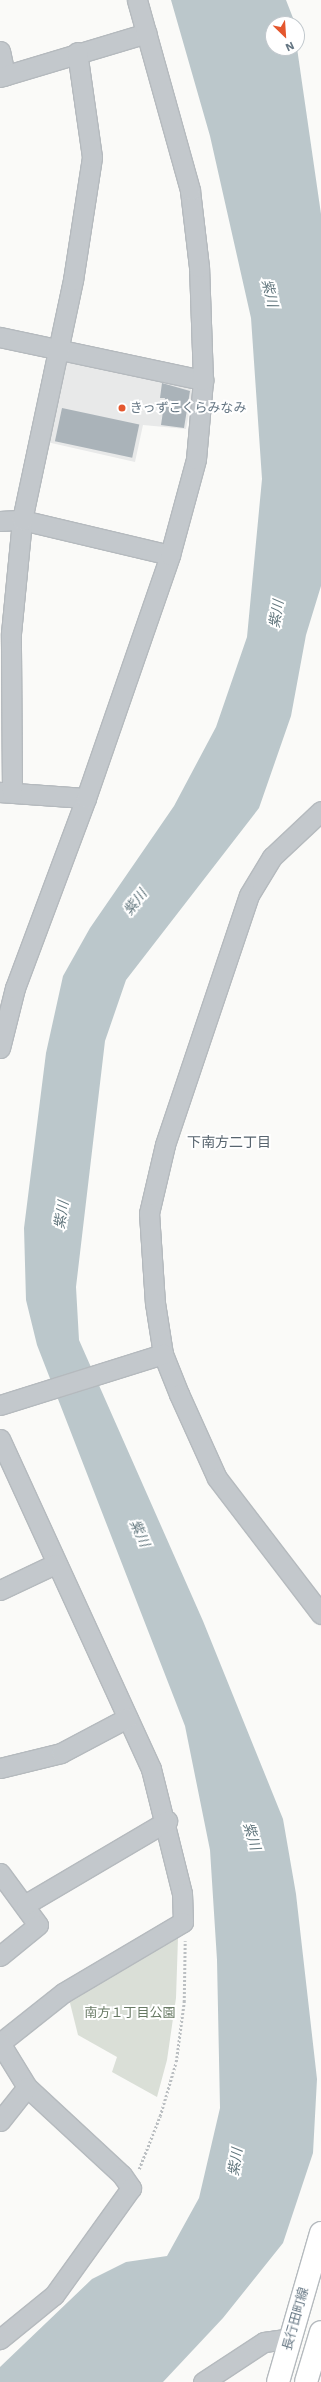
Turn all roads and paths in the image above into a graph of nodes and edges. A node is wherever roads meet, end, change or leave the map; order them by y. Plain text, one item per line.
1 (137, 0) edge
2 (147, 33) junction
3 (0, 51) edge
4 (77, 52) junction
5 (2, 76) edge
6 (0, 337) edge
7 (58, 347) junction
8 (204, 380) junction
9 (22, 520) junction
10 (0, 521) edge
11 (170, 554) junction
12 (6, 792) edge
13 (86, 798) junction
14 (321, 811) edge
15 (7, 989) edge
16 (0, 1048) edge
17 (163, 1354) junction
18 (7, 1403) edge
19 (0, 1439) edge
20 (55, 1564) junction
21 (0, 1590) edge
22 (321, 1614) edge
23 (127, 1718) junction
24 (0, 1768) edge
25 (166, 1821) junction
26 (0, 1874) edge
27 (26, 1904) junction
28 (184, 1922) junction
29 (0, 1956) edge
30 (0, 2043) edge
31 (27, 2087) junction
32 (0, 2121) edge
33 (132, 2188) junction
34 (321, 2233) edge
35 (3, 2331) edge
36 (321, 2332) edge
37 (291, 2338) junction
38 (203, 2382) edge
39 (278, 2382) edge
40 (306, 2382) edge

1 - 2 street
2 - 4 street
2 - 8 street
3 - 5 street
4 - 5 street
4 - 7 street
6 - 7 street
7 - 8 street
7 - 9 street
8 - 11 street
9 - 10 street
9 - 11 street
9 - 12 street
11 - 13 street
12 - 13 street
13 - 15 street
14 - 17 street
15 - 16 street
17 - 18 street
17 - 22 street
19 - 20 street
20 - 21 street
20 - 23 street
23 - 24 street
23 - 25 street
25 - 27 street
25 - 28 street
26 - 27 street
27 - 29 street
28 - 30 street
28 - 33 path
30 - 31 street
31 - 32 street
31 - 33 street
33 - 35 street
34 - 37 main road, 長行田町線
36 - 40 main road
37 - 38 street
37 - 39 main road, 長行田町線

